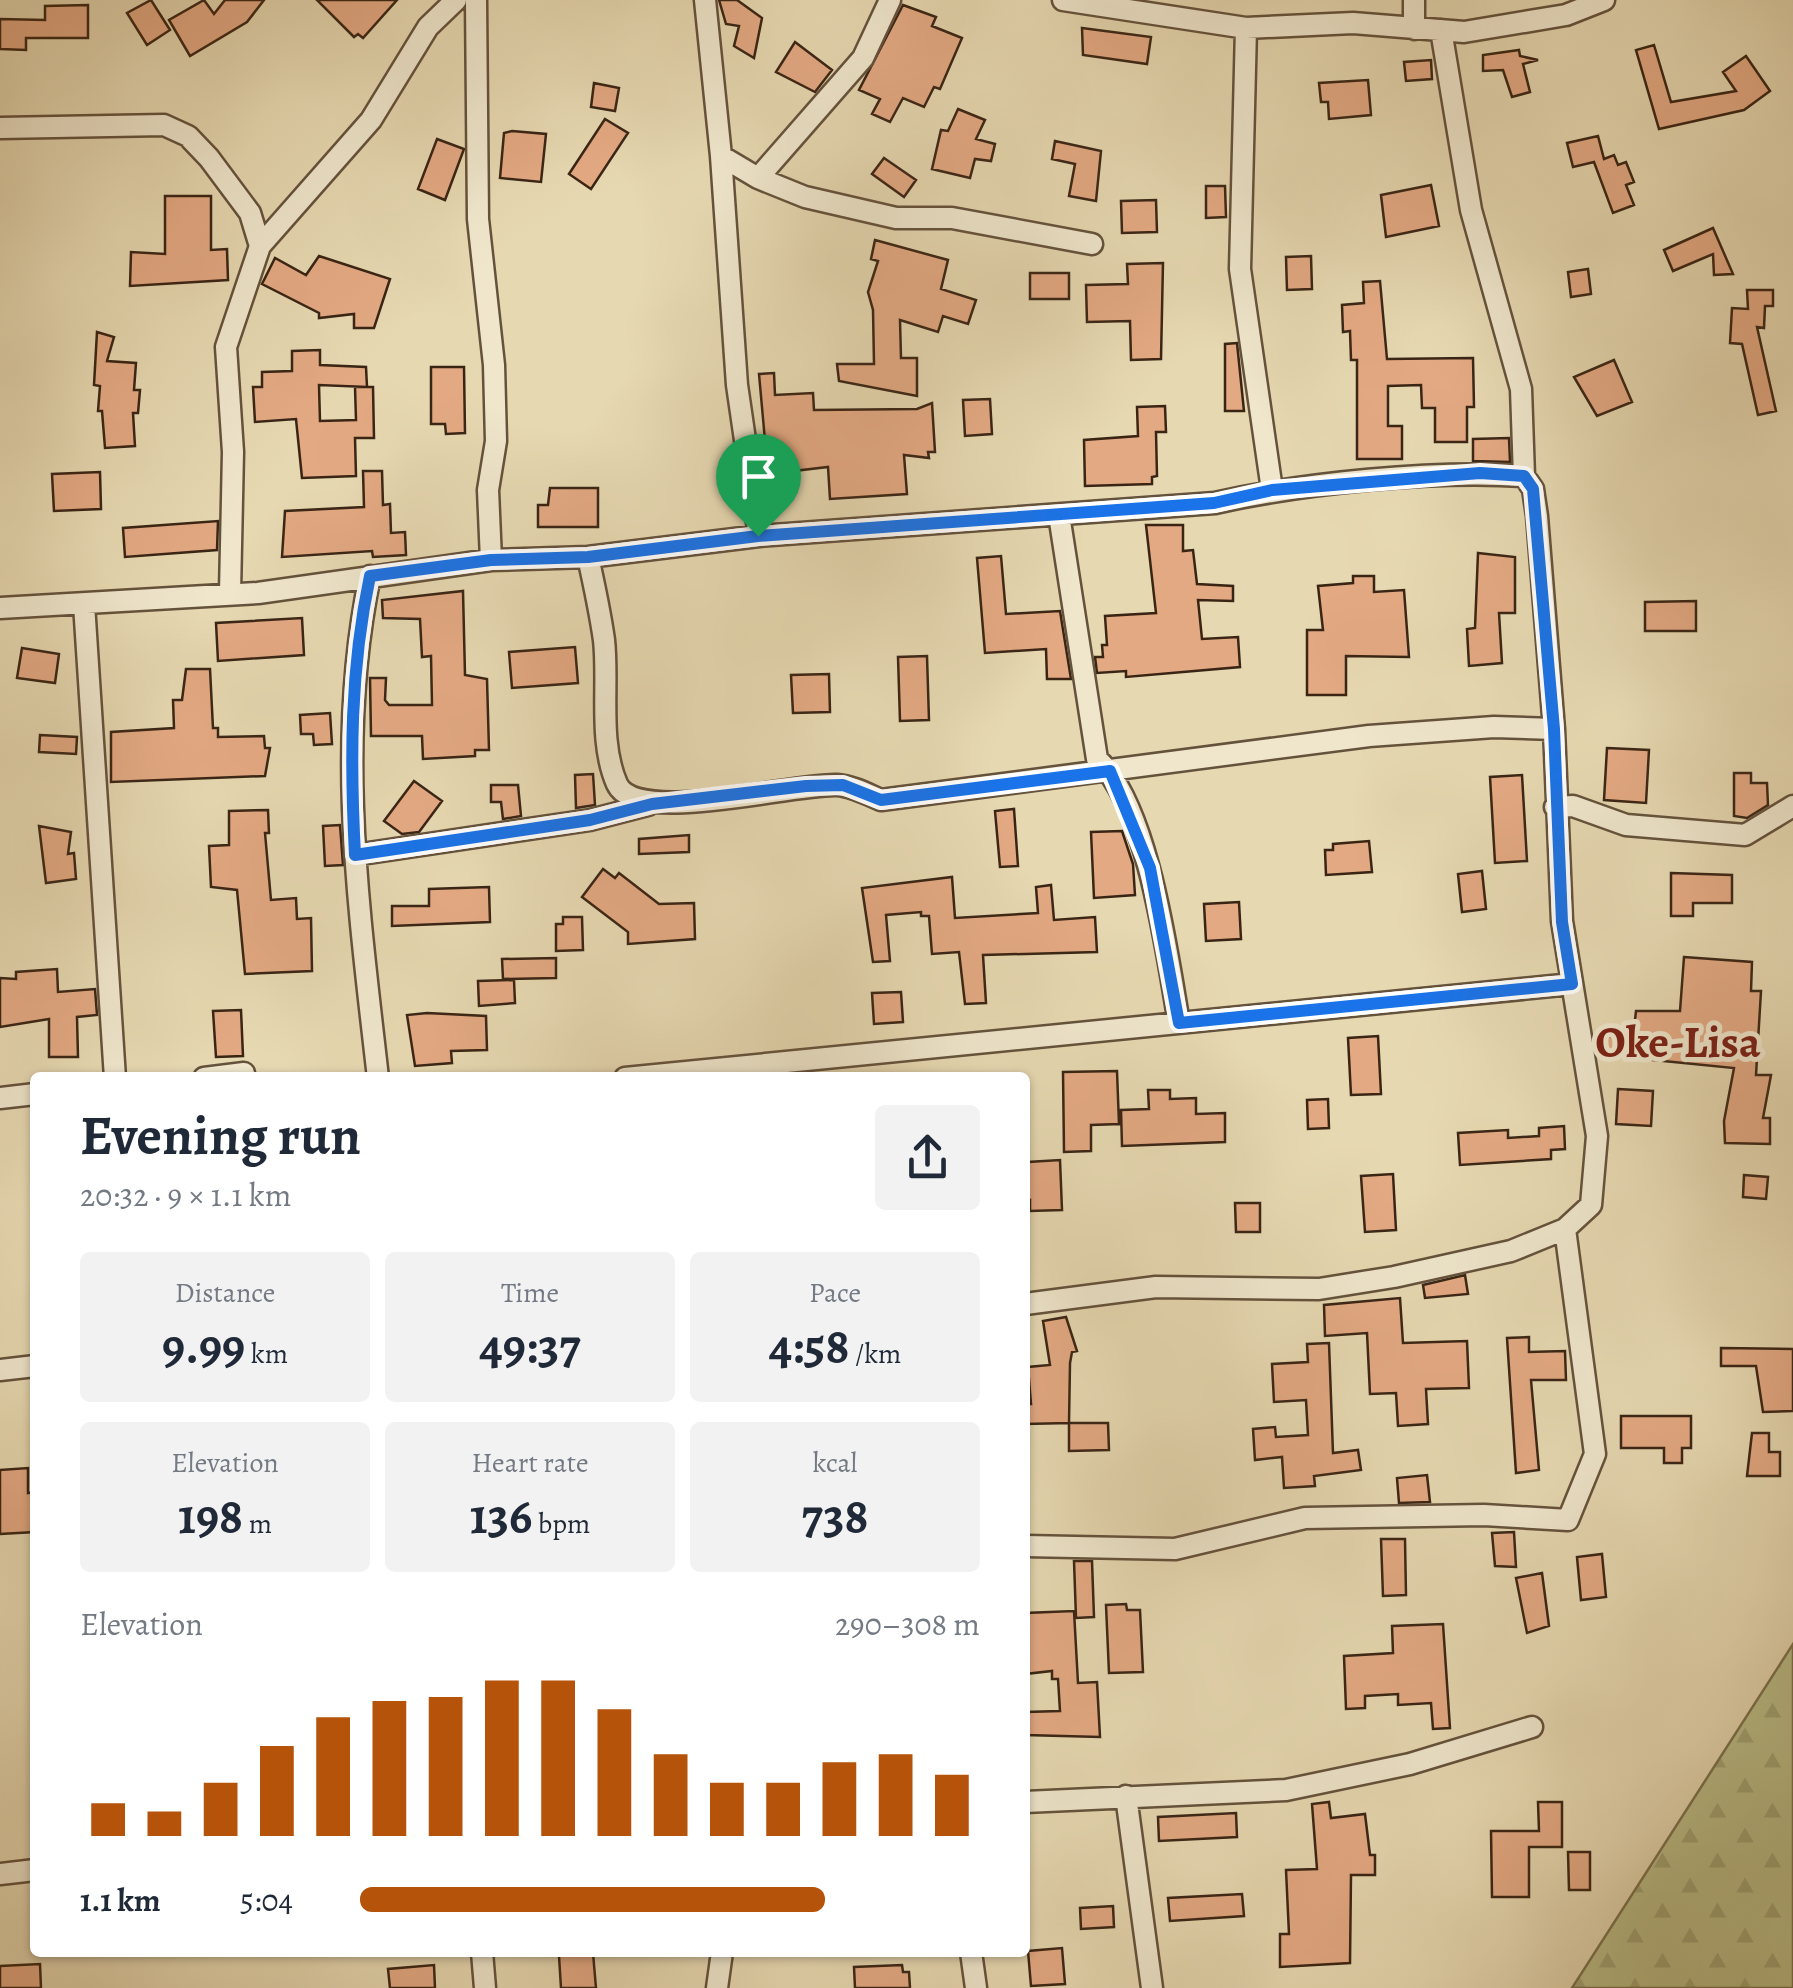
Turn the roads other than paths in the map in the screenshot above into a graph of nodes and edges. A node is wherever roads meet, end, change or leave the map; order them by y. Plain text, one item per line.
1 (456, 0) edge
2 (476, 0) edge
3 (705, 0) edge
4 (890, 0) edge
5 (1063, 0) edge
6 (1414, 0) edge
7 (1604, 0) edge
8 (1104, 3) edge
9 (1246, 28) junction
10 (1414, 29) junction
11 (1441, 30) junction
12 (0, 128) edge
13 (721, 156) junction
14 (758, 178) junction
15 (1092, 244) dead end
16 (260, 246) junction
17 (1524, 476) junction
18 (1272, 490) junction
19 (1059, 515) junction
20 (758, 536) junction
21 (588, 557) junction
22 (491, 560) junction
23 (370, 576) junction
24 (230, 592) junction
25 (84, 604) junction
26 (0, 608) edge
27 (1554, 729) junction
28 (1110, 771) junction
29 (652, 804) junction
30 (1793, 806) edge
31 (1555, 807) junction
32 (355, 855) junction
33 (1572, 984) junction
34 (1179, 1023) junction
35 (114, 1072) edge
36 (377, 1072) edge
37 (686, 1072) edge
38 (30, 1095) edge
39 (0, 1098) edge
40 (1565, 1229) junction
41 (1030, 1303) edge
42 (30, 1367) edge
43 (0, 1370) edge
44 (1030, 1546) edge
45 (1532, 1727) dead end
46 (1126, 1796) junction
47 (1030, 1802) edge
48 (30, 1871) edge
49 (0, 1874) edge
50 (482, 1957) edge
51 (721, 1957) edge
52 (972, 1957) edge
53 (485, 1988) edge
54 (717, 1988) edge
55 (976, 1988) edge
56 (1152, 1988) edge

1 - 16 street
2 - 22 street
3 - 13 street
4 - 14 street
5 - 8 street
6 - 10 street
7 - 11 street
8 - 9 street
9 - 10 street
9 - 18 street
10 - 11 street
11 - 17 street
12 - 16 street
13 - 14 street
13 - 20 street
14 - 15 street
16 - 24 street
17 - 18 street
17 - 27 street
18 - 19 street
19 - 20 street
19 - 28 street
20 - 21 street
21 - 22 street
21 - 29 street
22 - 23 street
23 - 24 street
23 - 32 street
24 - 25 street
25 - 26 street
25 - 35 street
27 - 28 street
27 - 31 street
28 - 29 street
28 - 34 street
29 - 32 street
30 - 31 street
31 - 33 street
32 - 36 street
33 - 34 street
33 - 40 street
34 - 37 street
38 - 39 street
40 - 41 street
40 - 44 street
42 - 43 street
45 - 46 street
46 - 47 street
46 - 56 street
48 - 49 street
50 - 53 street
51 - 54 street
52 - 55 street

